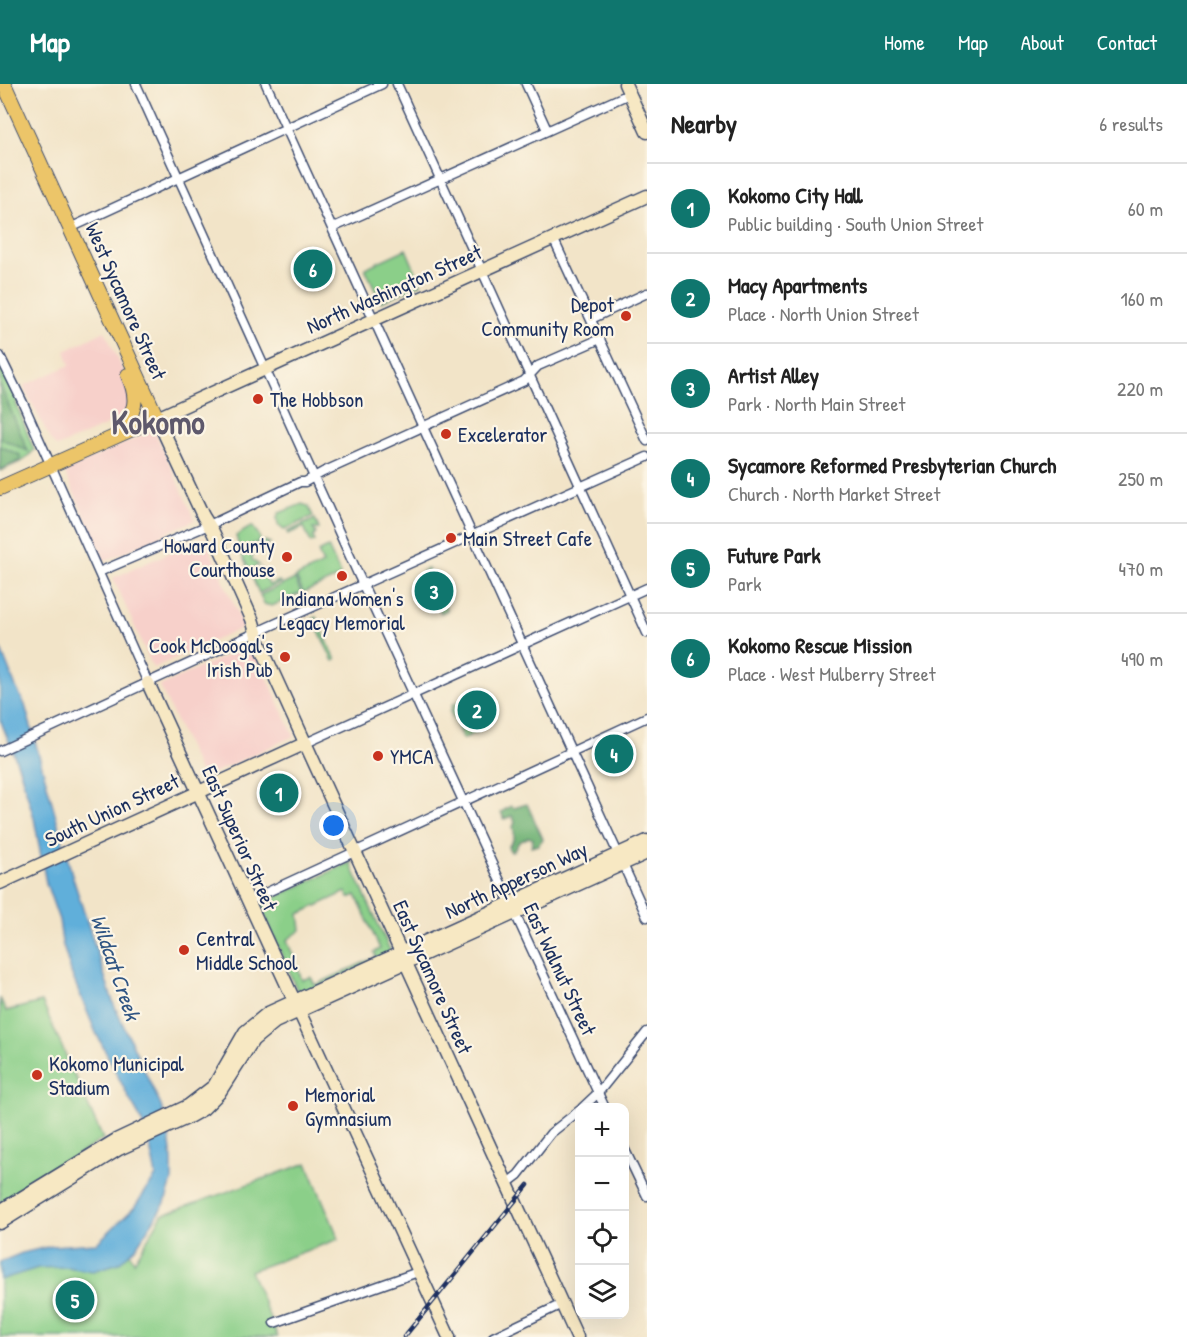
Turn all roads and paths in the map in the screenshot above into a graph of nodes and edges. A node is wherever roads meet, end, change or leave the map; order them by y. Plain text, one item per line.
1 (4, 84) edge
2 (136, 84) edge
3 (266, 84) edge
4 (382, 84) edge
5 (397, 84) edge
6 (526, 84) edge
7 (627, 89) edge
8 (286, 128) junction
9 (547, 130) junction
10 (647, 132) edge
11 (179, 178) junction
12 (440, 179) junction
13 (647, 196) edge
14 (70, 228) junction
15 (332, 228) junction
16 (553, 238) junction
17 (482, 270) junction
18 (647, 293) edge
19 (374, 319) junction
20 (591, 319) junction
21 (113, 324) junction
22 (600, 339) junction
23 (0, 356) edge
24 (266, 368) junction
25 (530, 375) junction
26 (157, 418) junction
27 (423, 427) junction
28 (116, 436) junction
29 (647, 441) edge
30 (647, 457) edge
31 (51, 465) junction
32 (315, 476) junction
33 (581, 487) junction
34 (0, 488) edge
35 (208, 525) junction
36 (473, 536) junction
37 (99, 572) junction
38 (363, 584) junction
39 (647, 588) edge
40 (630, 595) junction
41 (256, 632) junction
42 (647, 633) edge
43 (523, 644) junction
44 (148, 683) junction
45 (414, 694) junction
46 (647, 717) edge
47 (306, 743) junction
48 (3, 749) edge
49 (572, 752) junction
50 (198, 792) junction
51 (463, 801) junction
52 (647, 841) edge
53 (355, 852) junction
54 (647, 853) edge
55 (621, 859) junction
56 (0, 883) edge
57 (248, 901) junction
58 (512, 909) junction
59 (647, 917) edge
60 (403, 959) junction
61 (296, 1007) junction
62 (647, 1032) edge
63 (598, 1093) junction
64 (587, 1103) edge
65 (603, 1103) edge
66 (575, 1114) edge
67 (121, 1142) junction
68 (628, 1157) edge
69 (506, 1184) junction
70 (647, 1196) edge
71 (0, 1211) edge
72 (0, 1223) edge
73 (418, 1272) junction
74 (562, 1304) junction
75 (274, 1323) dead end
76 (449, 1337) edge
77 (493, 1337) edge
78 (577, 1337) edge

1 - 14 main road, West Sycamore Street
2 - 11 street, East Walnut Street
3 - 8 street
4 - 8 street
5 - 12 street
6 - 9 street
7 - 9 street
7 - 10 main road
8 - 11 street
8 - 15 street
9 - 12 street
11 - 14 street
11 - 24 street, East Walnut Street
12 - 15 street
12 - 17 street
13 - 16 main road, North Washington Street
14 - 21 main road, West Sycamore Street
15 - 19 street
16 - 17 main road, North Washington Street
16 - 20 street
17 - 19 main road, North Washington Street
17 - 25 street
18 - 20 street
19 - 24 main road, North Washington Street
19 - 27 street
20 - 22 street
21 - 26 main road, West Sycamore Street
21 - 28 main road
22 - 25 street
22 - 29 street
23 - 31 street
24 - 26 main road, North Washington Street
24 - 32 street, East Walnut Street
25 - 27 street
25 - 33 street
26 - 28 main road
26 - 35 main road, West Sycamore Street
27 - 32 street
27 - 36 street
28 - 31 main road
30 - 33 street
31 - 34 main road
31 - 37 street
32 - 35 street
32 - 38 street, East Walnut Street
33 - 36 street
33 - 40 street
35 - 37 street
35 - 41 main road, West Sycamore Street
36 - 38 street
36 - 43 street
37 - 44 street
38 - 41 street
38 - 45 street, East Walnut Street
39 - 40 street
40 - 42 street
40 - 43 street
41 - 44 street
41 - 47 main road, East Sycamore Street
43 - 45 street
43 - 49 street
44 - 48 street
44 - 50 main road, East Superior Street
45 - 47 street
45 - 51 street, East Walnut Street
46 - 49 street
47 - 50 main road, South Union Street
47 - 53 main road, East Sycamore Street
49 - 51 street
49 - 55 street
50 - 56 main road, South Union Street
50 - 57 main road, East Superior Street
51 - 53 street
51 - 58 street, East Walnut Street
52 - 55 main road, North Apperson Way
53 - 57 street
53 - 60 main road, East Sycamore Street
54 - 55 main road, North Apperson Way
55 - 58 main road, North Apperson Way
55 - 59 street
57 - 61 main road, East Superior Street
58 - 60 main road, North Apperson Way
58 - 63 street, East Walnut Street
60 - 61 main road, North Apperson Way
60 - 69 main road, East Sycamore Street
61 - 67 main road, North Apperson Way
61 - 73 main road, East Superior Street
62 - 63 street
63 - 64 street
63 - 65 street, East Walnut Street
66 - 69 street
67 - 71 main road
67 - 72 main road
68 - 70 street
69 - 74 main road, East Sycamore Street
73 - 75 street
73 - 76 main road, East Superior Street
74 - 77 street
74 - 78 main road, East Sycamore Street

